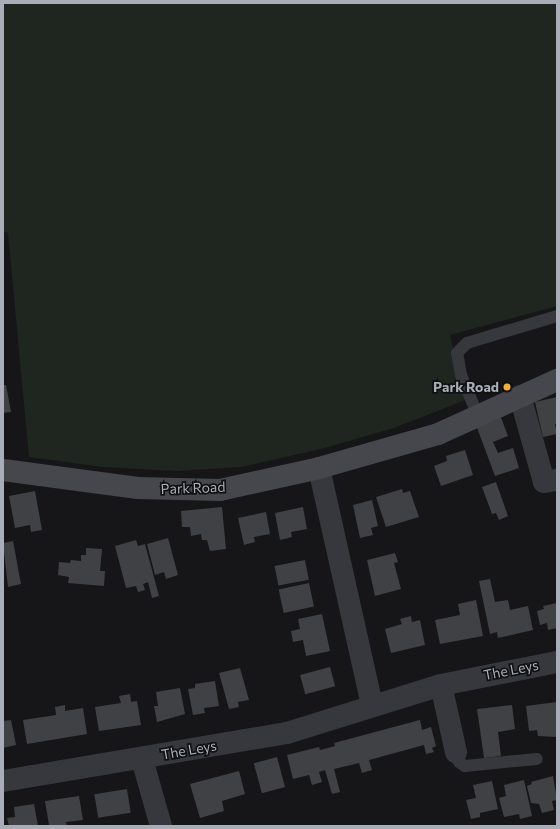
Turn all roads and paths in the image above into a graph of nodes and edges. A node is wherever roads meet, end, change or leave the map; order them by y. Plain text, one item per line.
1 (557, 316) edge
2 (557, 380) edge
3 (520, 396) junction
4 (478, 416) junction
5 (319, 468) junction
6 (3, 470) edge
7 (557, 480) edge
8 (557, 662) edge
9 (441, 685) junction
10 (372, 705) junction
11 (456, 752) joint
12 (142, 759) junction
13 (537, 759) dead end
14 (3, 781) edge
15 (161, 826) edge

1 - 4 lane
2 - 3 main road, Park Road
3 - 4 main road, Park Road
3 - 7 street
4 - 5 main road, Park Road
5 - 6 main road, Park Road
5 - 10 street
8 - 9 street, The Leys
9 - 10 street, The Leys
9 - 11 street
10 - 12 street, The Leys
11 - 13 lane
12 - 14 street, The Leys
12 - 15 street

